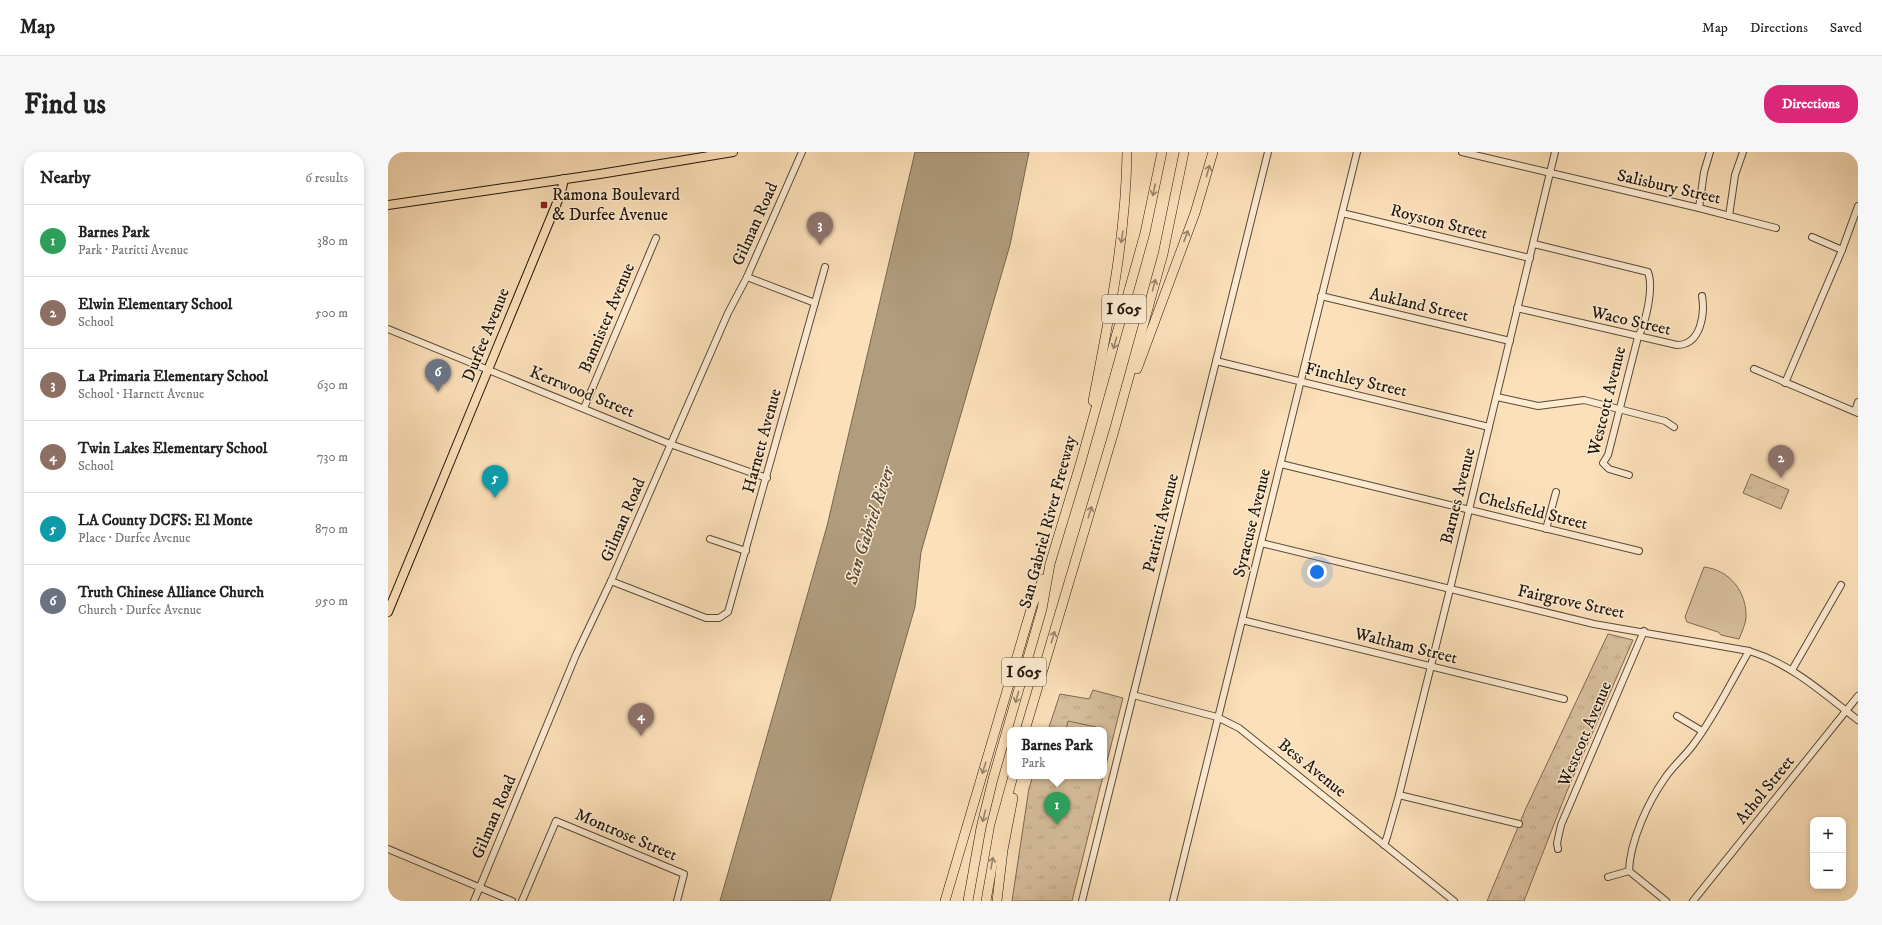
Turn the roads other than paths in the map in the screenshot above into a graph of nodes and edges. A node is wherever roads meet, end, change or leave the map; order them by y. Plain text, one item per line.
1 (733, 152) edge
2 (802, 152) edge
3 (1127, 152) edge
4 (1162, 152) edge
5 (1184, 152) edge
6 (1213, 152) edge
7 (1268, 152) edge
8 (1358, 152) edge
9 (1462, 152) edge
10 (1555, 152) edge
11 (1710, 152) edge
12 (1743, 152) edge
13 (1550, 173) junction
14 (564, 179) junction
15 (388, 205) edge
16 (1858, 206) edge
17 (1699, 208) junction
18 (1342, 213) junction
19 (1728, 216) junction
20 (1776, 228) dead end
21 (1812, 237) dead end
22 (656, 238) dead end
23 (1534, 244) junction
24 (1842, 250) junction
25 (1530, 258) junction
26 (825, 268) dead end
27 (747, 277) junction
28 (1321, 296) junction
29 (1702, 296) dead end
30 (815, 303) junction
31 (1517, 308) junction
32 (388, 328) edge
33 (1638, 337) junction
34 (1510, 341) junction
35 (1216, 361) junction
36 (488, 369) junction
37 (1754, 369) dead end
38 (1300, 381) junction
39 (1785, 383) junction
40 (1497, 397) junction
41 (1858, 402) edge
42 (584, 408) junction
43 (1620, 409) junction
44 (1856, 412) edge
45 (1489, 427) junction
46 (1674, 427) dead end
47 (1114, 431) junction
48 (670, 444) junction
49 (1281, 464) junction
50 (1080, 465) junction
51 (1629, 475) dead end
52 (767, 478) junction
53 (1556, 492) dead end
54 (1469, 510) junction
55 (1546, 529) junction
56 (710, 539) dead end
57 (1261, 543) junction
58 (746, 551) junction
59 (1638, 552) dead end
60 (1050, 564) junction
61 (611, 582) junction
62 (1841, 586) dead end
63 (1450, 589) junction
64 (388, 612) edge
65 (1242, 620) junction
66 (1644, 631) junction
67 (1750, 651) junction
68 (1430, 666) junction
69 (1792, 670) junction
70 (1133, 695) junction
71 (1858, 696) edge
72 (1564, 699) dead end
73 (1846, 711) junction
74 (1677, 716) dead end
75 (1217, 717) junction
76 (1858, 720) edge
77 (1009, 727) edge
78 (1026, 727) edge
79 (1702, 731) junction
80 (1007, 735) edge
81 (1012, 779) edge
82 (1016, 779) edge
83 (1399, 795) junction
84 (1519, 824) dead end
85 (1384, 845) junction
86 (388, 849) edge
87 (1558, 849) dead end
88 (957, 859) junction
89 (1628, 871) junction
90 (1608, 877) dead end
91 (480, 887) junction
92 (474, 901) edge
93 (512, 901) edge
94 (522, 901) edge
95 (676, 901) edge
96 (945, 901) edge
97 (950, 901) edge
98 (968, 901) edge
99 (986, 901) edge
100 (997, 901) edge
101 (1082, 901) edge
102 (1173, 901) edge
103 (1454, 901) edge
104 (1666, 901) edge
105 (1693, 901) edge

1 - 14 main road
2 - 27 street, Gilman Road
3 -> 50 highway
4 -> 50 highway, San Gabriel River Freeway / I 605
47 -> 5 highway, San Gabriel River Freeway / I 605
47 -> 6 highway
7 - 35 street, Patritti Avenue
8 - 18 street, Syracuse Avenue
9 - 13 street, Salisbury Street
10 - 13 street, Barnes Avenue
11 - 17 street
12 - 19 street
13 - 17 street, Salisbury Street
13 - 23 street, Barnes Avenue
14 - 15 main road
14 - 36 main road, Durfee Avenue
16 - 24 street
17 - 19 street, Salisbury Street
18 - 25 street, Royston Street
18 - 28 street, Syracuse Avenue
19 - 20 street, Salisbury Street
21 - 24 street
22 - 42 street, Bannister Avenue
23 - 25 street, Barnes Avenue
23 - 33 street, Westcott Avenue
24 - 39 street
25 - 31 street, Barnes Avenue
26 - 30 street, Harnett Avenue
27 - 30 street
27 - 48 street, Gilman Road
28 - 34 street, Aukland Street
28 - 38 street, Syracuse Avenue
29 - 33 street, Waco Street
30 - 52 street, Harnett Avenue
31 - 33 street, Waco Street
31 - 34 street, Barnes Avenue
32 - 36 street, Kerrwood Street
33 - 43 street, Westcott Avenue
34 - 40 street, Barnes Avenue
35 - 38 street, Finchley Street
35 - 70 street, Patritti Avenue
36 - 42 street, Kerrwood Street
36 - 64 main road, Durfee Avenue
37 - 39 street
38 - 45 street, Finchley Street
38 - 49 street, Syracuse Avenue
39 - 44 street
40 - 43 street
40 - 45 street, Barnes Avenue
41 - 44 street
42 - 48 street, Kerrwood Street
43 - 46 street
43 - 51 street, Westcott Avenue
45 - 54 street, Barnes Avenue
78 -> 47 highway, San Gabriel River Freeway / I 605
48 - 52 street, Kerrwood Street
48 - 61 street, Gilman Road
49 - 54 street, Chelsfield Street
49 - 57 street, Syracuse Avenue
50 - 60 highway, San Gabriel River Freeway / I 605
52 - 58 street, Harnett Avenue
53 - 55 street
54 - 55 street, Chelsfield Street
54 - 63 street, Barnes Avenue
55 - 59 street, Chelsfield Street
56 - 58 street
57 - 63 street, Fairgrove Street
57 - 65 street, Syracuse Avenue
58 - 61 street, Harnett Avenue
60 -> 77 highway, San Gabriel River Freeway / I 605
60 -> 88 highway
61 - 91 street, Gilman Road
62 - 69 street
63 - 66 street, Fairgrove Street
63 - 68 street, Barnes Avenue
65 - 68 street, Waltham Street
65 - 75 street, Syracuse Avenue
66 - 67 street, Fairgrove Street
66 - 87 street, Westcott Avenue
67 - 69 street, Fairgrove Street
67 - 79 street
68 - 72 street, Waltham Street
68 - 83 street, Barnes Avenue
69 - 73 street, Fairgrove Street
70 - 75 street, Bess Avenue
70 - 101 street, Patritti Avenue
71 - 73 street, Athol Street
73 - 76 street, Fairgrove Street
73 - 105 street, Athol Street
74 - 79 street
75 - 85 street, Bess Avenue
75 - 102 street, Syracuse Avenue
79 - 89 street
80 -> 98 highway, San Gabriel River Freeway / I 605
99 -> 81 highway
82 - 100 highway
83 - 84 street
83 - 85 street, Barnes Avenue
85 - 103 street, Bess Avenue
86 - 91 street
88 - 96 highway
88 - 97 highway
89 - 90 street
89 - 104 street
91 - 92 street, Gilman Road
91 - 93 street
94 - 95 street, Montrose Street

